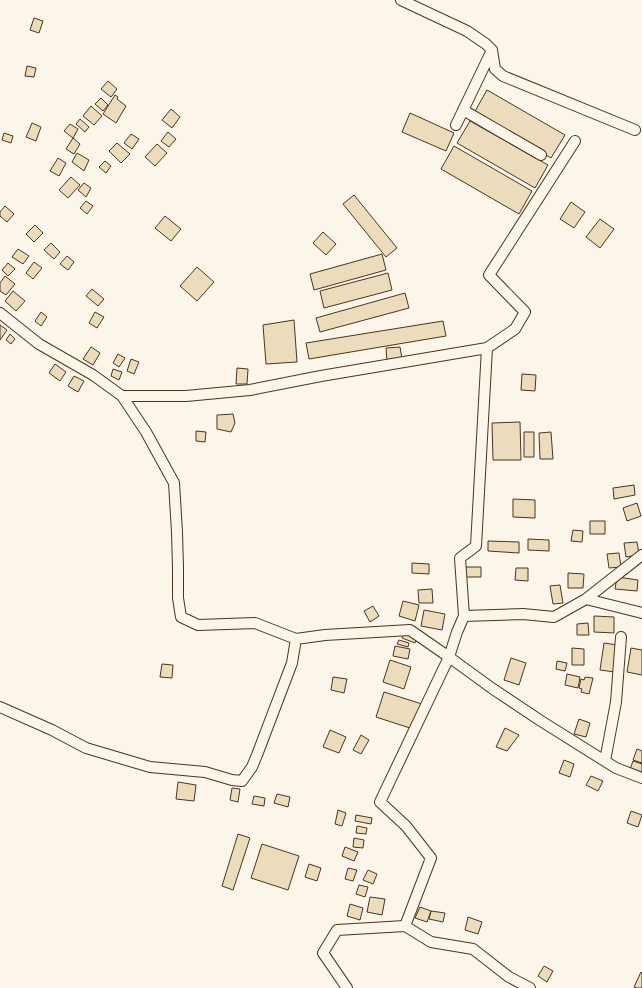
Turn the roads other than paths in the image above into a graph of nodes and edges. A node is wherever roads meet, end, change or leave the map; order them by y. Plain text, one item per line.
1 (401, 0) edge
2 (492, 50) junction
3 (463, 110) junction
4 (456, 125) dead end
5 (635, 130) dead end
6 (575, 141) dead end
7 (541, 155) dead end
8 (0, 313) edge
9 (487, 348) junction
10 (122, 396) junction
11 (642, 555) edge
12 (586, 599) junction
13 (642, 613) edge
14 (464, 616) junction
15 (621, 636) dead end
16 (296, 639) junction
17 (449, 657) junction
18 (0, 707) edge
19 (605, 761) junction
20 (642, 778) edge
21 (405, 926) junction
22 (347, 988) edge
23 (530, 988) edge

1 - 2 street
2 - 3 street
2 - 5 street
3 - 4 street
3 - 7 street
6 - 9 street
8 - 10 street
9 - 10 street
9 - 14 street
10 - 16 street
11 - 12 street
12 - 13 street
12 - 14 street
14 - 17 street
15 - 19 street
16 - 17 street
16 - 18 street
17 - 19 street
17 - 21 street
19 - 20 street
21 - 22 street
21 - 23 street

